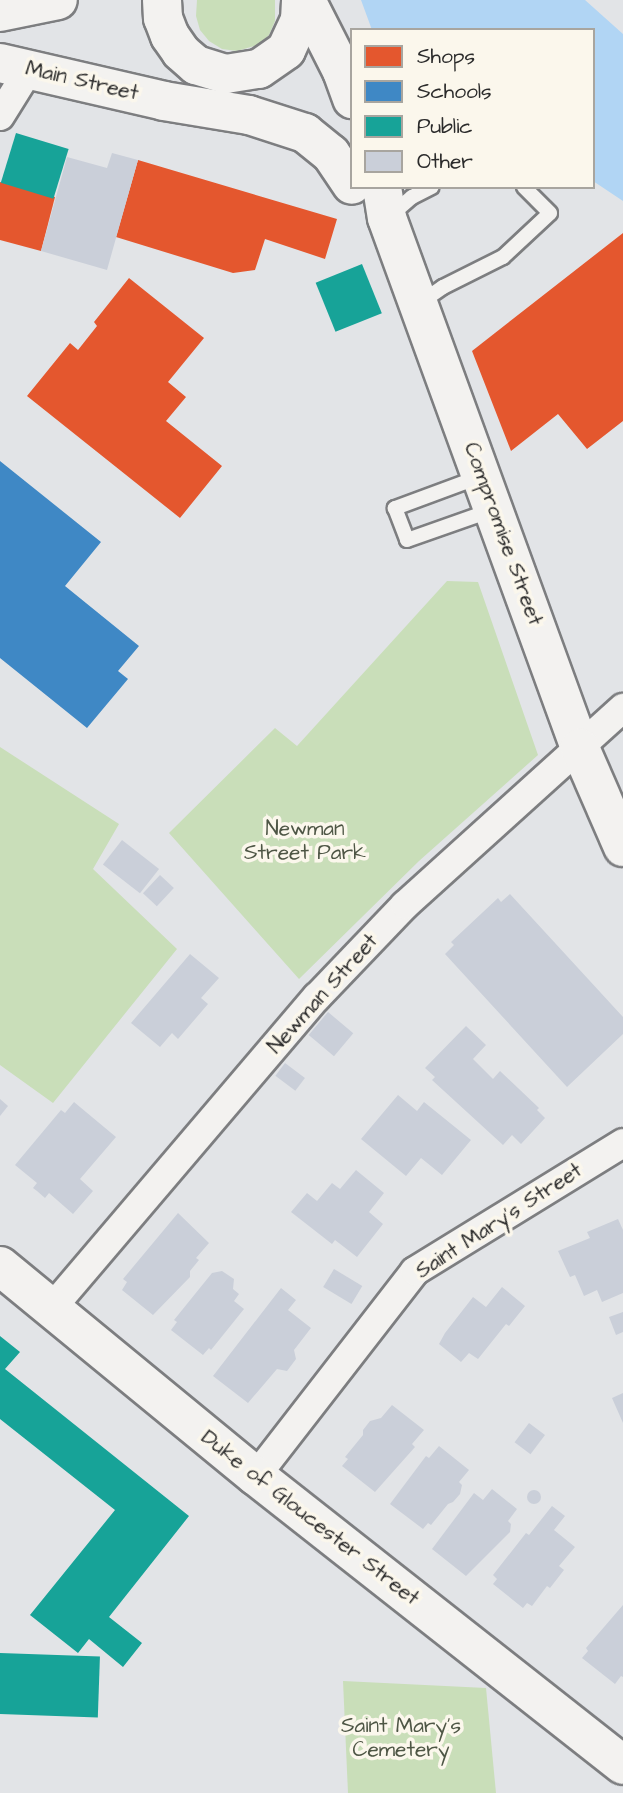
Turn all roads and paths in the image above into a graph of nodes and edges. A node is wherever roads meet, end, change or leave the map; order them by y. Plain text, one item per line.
1 (58, 0) edge
2 (162, 0) edge
3 (304, 0) edge
4 (0, 12) edge
5 (15, 65) edge
6 (220, 73) junction
7 (350, 93) edge
8 (164, 100) junction
9 (249, 115) junction
10 (0, 116) edge
11 (350, 182) edge
12 (355, 189) edge
13 (428, 189) edge
14 (526, 189) edge
15 (385, 203) edge
16 (419, 304) junction
17 (488, 493) junction
18 (623, 708) edge
19 (580, 748) junction
20 (623, 847) edge
21 (623, 1143) edge
22 (0, 1266) edge
23 (51, 1309) junction
24 (256, 1476) junction
25 (623, 1765) edge

1 - 4 main road
2 - 6 main road
3 - 6 main road, Main Street
3 - 7 main road
5 - 8 main road, Main Street
5 - 10 street
6 - 8 main road, Main Street
6 - 9 main road
8 - 9 main road, Main Street
9 - 11 main road
12 - 15 main road
13 - 15 lane
14 - 16 lane
15 - 16 main road, Compromise Street
16 - 17 main road, Compromise Street
17 - 17 lane
17 - 19 main road, Compromise Street
18 - 19 street, Newman Street
19 - 20 main road, Compromise Street
19 - 23 street, Newman Street
21 - 24 street, Saint Mary's Street
22 - 23 main road, Duke of Gloucester Street
23 - 24 main road, Duke of Gloucester Street
24 - 25 main road, Duke of Gloucester Street

